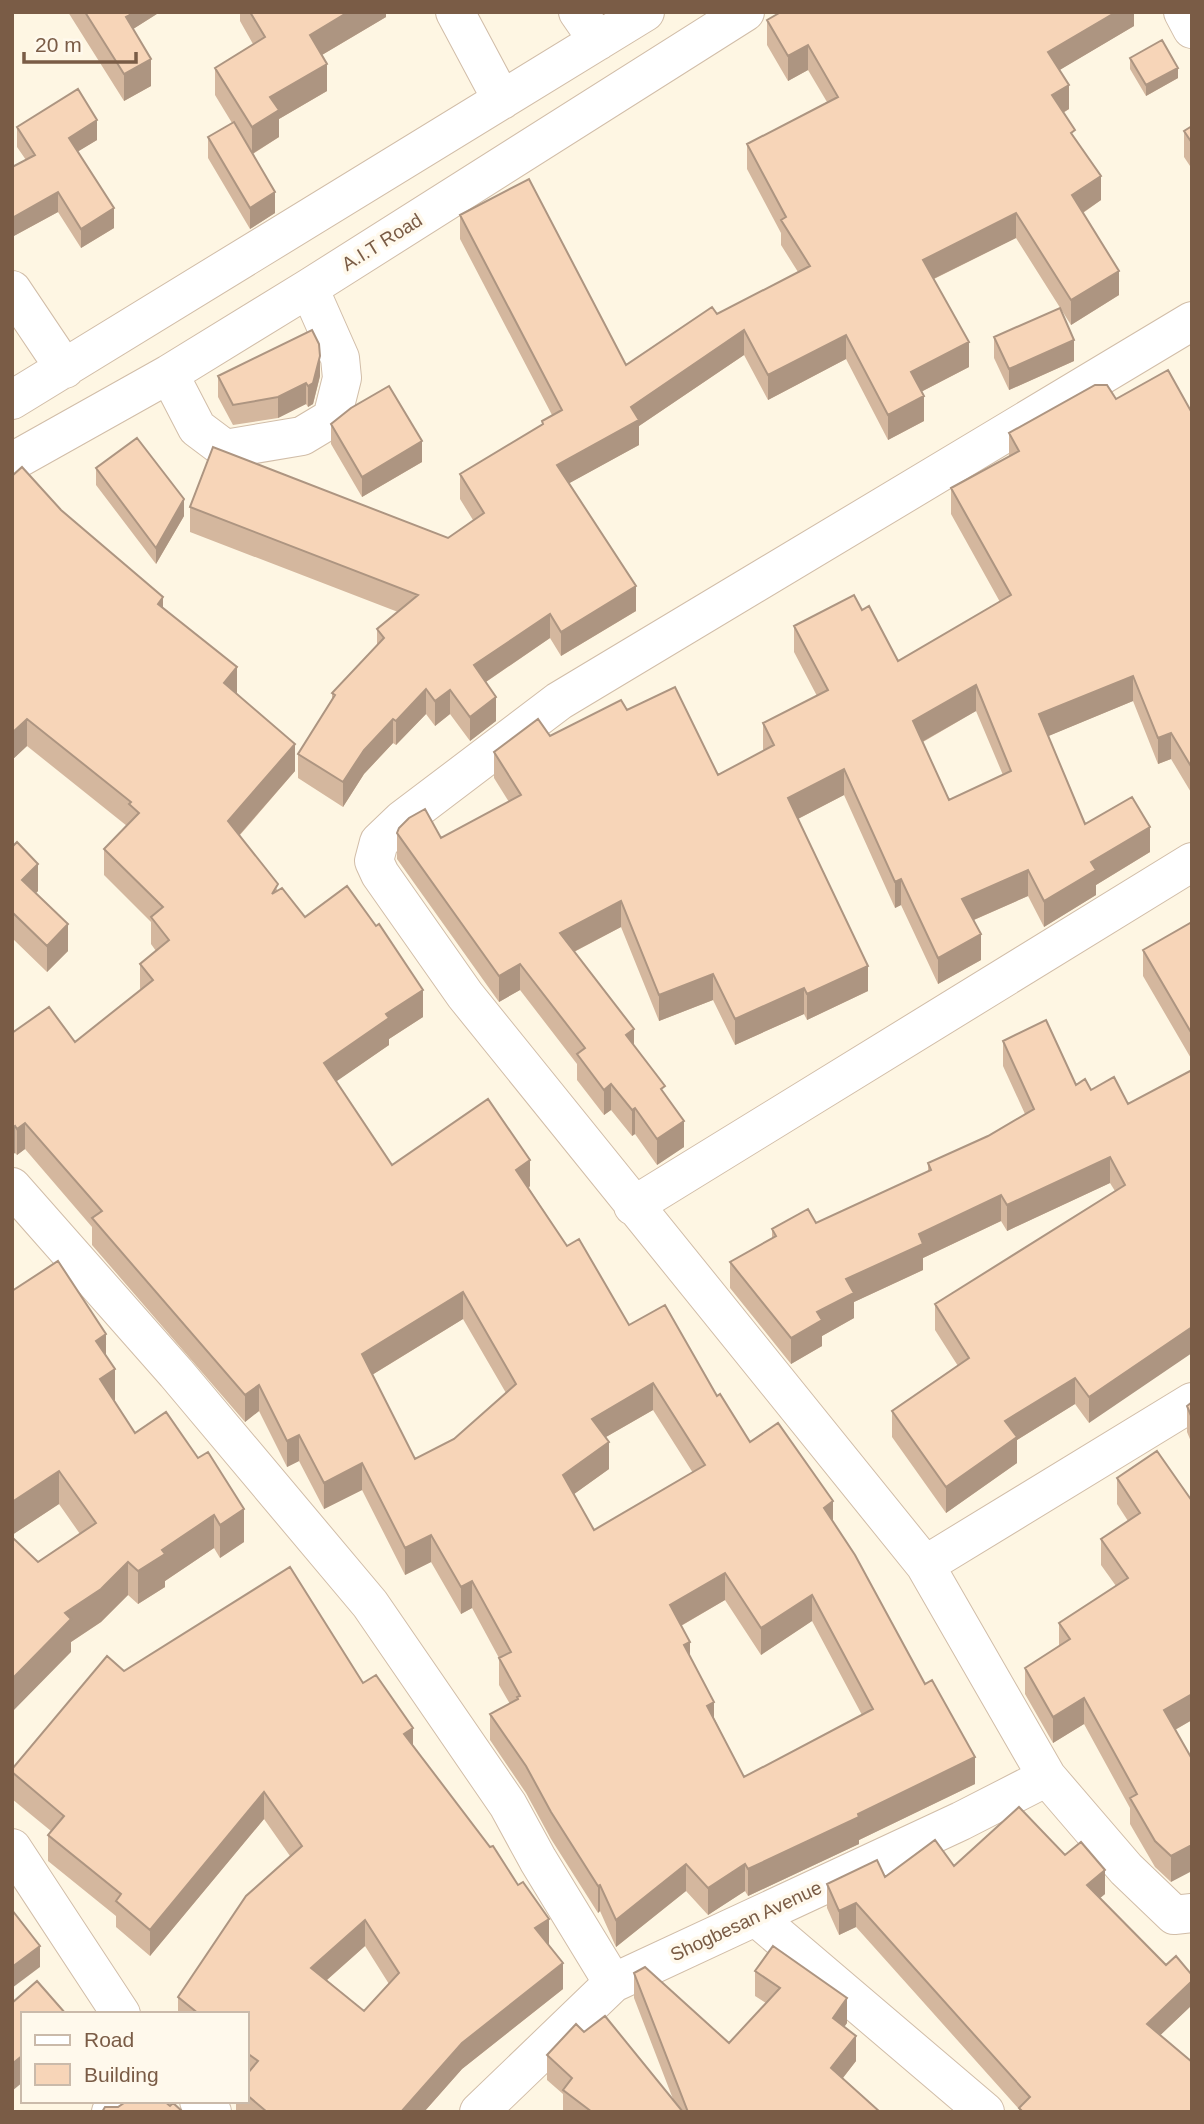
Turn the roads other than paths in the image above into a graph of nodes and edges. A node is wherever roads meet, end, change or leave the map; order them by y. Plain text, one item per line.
1 (454, 12) edge
2 (645, 12) edge
3 (745, 12) edge
4 (1183, 12) edge
5 (588, 27) edge
6 (1192, 29) edge
7 (502, 100) junction
8 (309, 288) junction
9 (12, 290) edge
10 (1192, 321) edge
11 (65, 369) junction
12 (169, 374) junction
13 (12, 400) edge
14 (13, 460) edge
15 (1192, 862) edge
16 (12, 1187) edge
17 (634, 1206) junction
18 (1192, 1402) edge
19 (925, 1565) junction
20 (1047, 1777) junction
21 (12, 1848) edge
22 (1192, 1913) edge
23 (755, 1917) junction
24 (613, 1983) junction
25 (120, 2012) edge
26 (479, 2112) edge
27 (985, 2112) edge

1 - 7 street
2 - 5 street
3 - 8 street, A.I.T Road
4 - 6 street
5 - 7 street
7 - 11 street
8 - 12 street, A.I.T Road
8 - 12 street
9 - 11 street
10 - 17 street
11 - 13 street
12 - 14 street, A.I.T Road
15 - 17 street
16 - 24 street
17 - 19 street
18 - 19 street
19 - 20 street
20 - 22 street
20 - 23 street, Shogbesan Avenue
21 - 25 street
23 - 24 street, Shogbesan Avenue
23 - 27 street
24 - 26 street, Shogbesan Avenue

